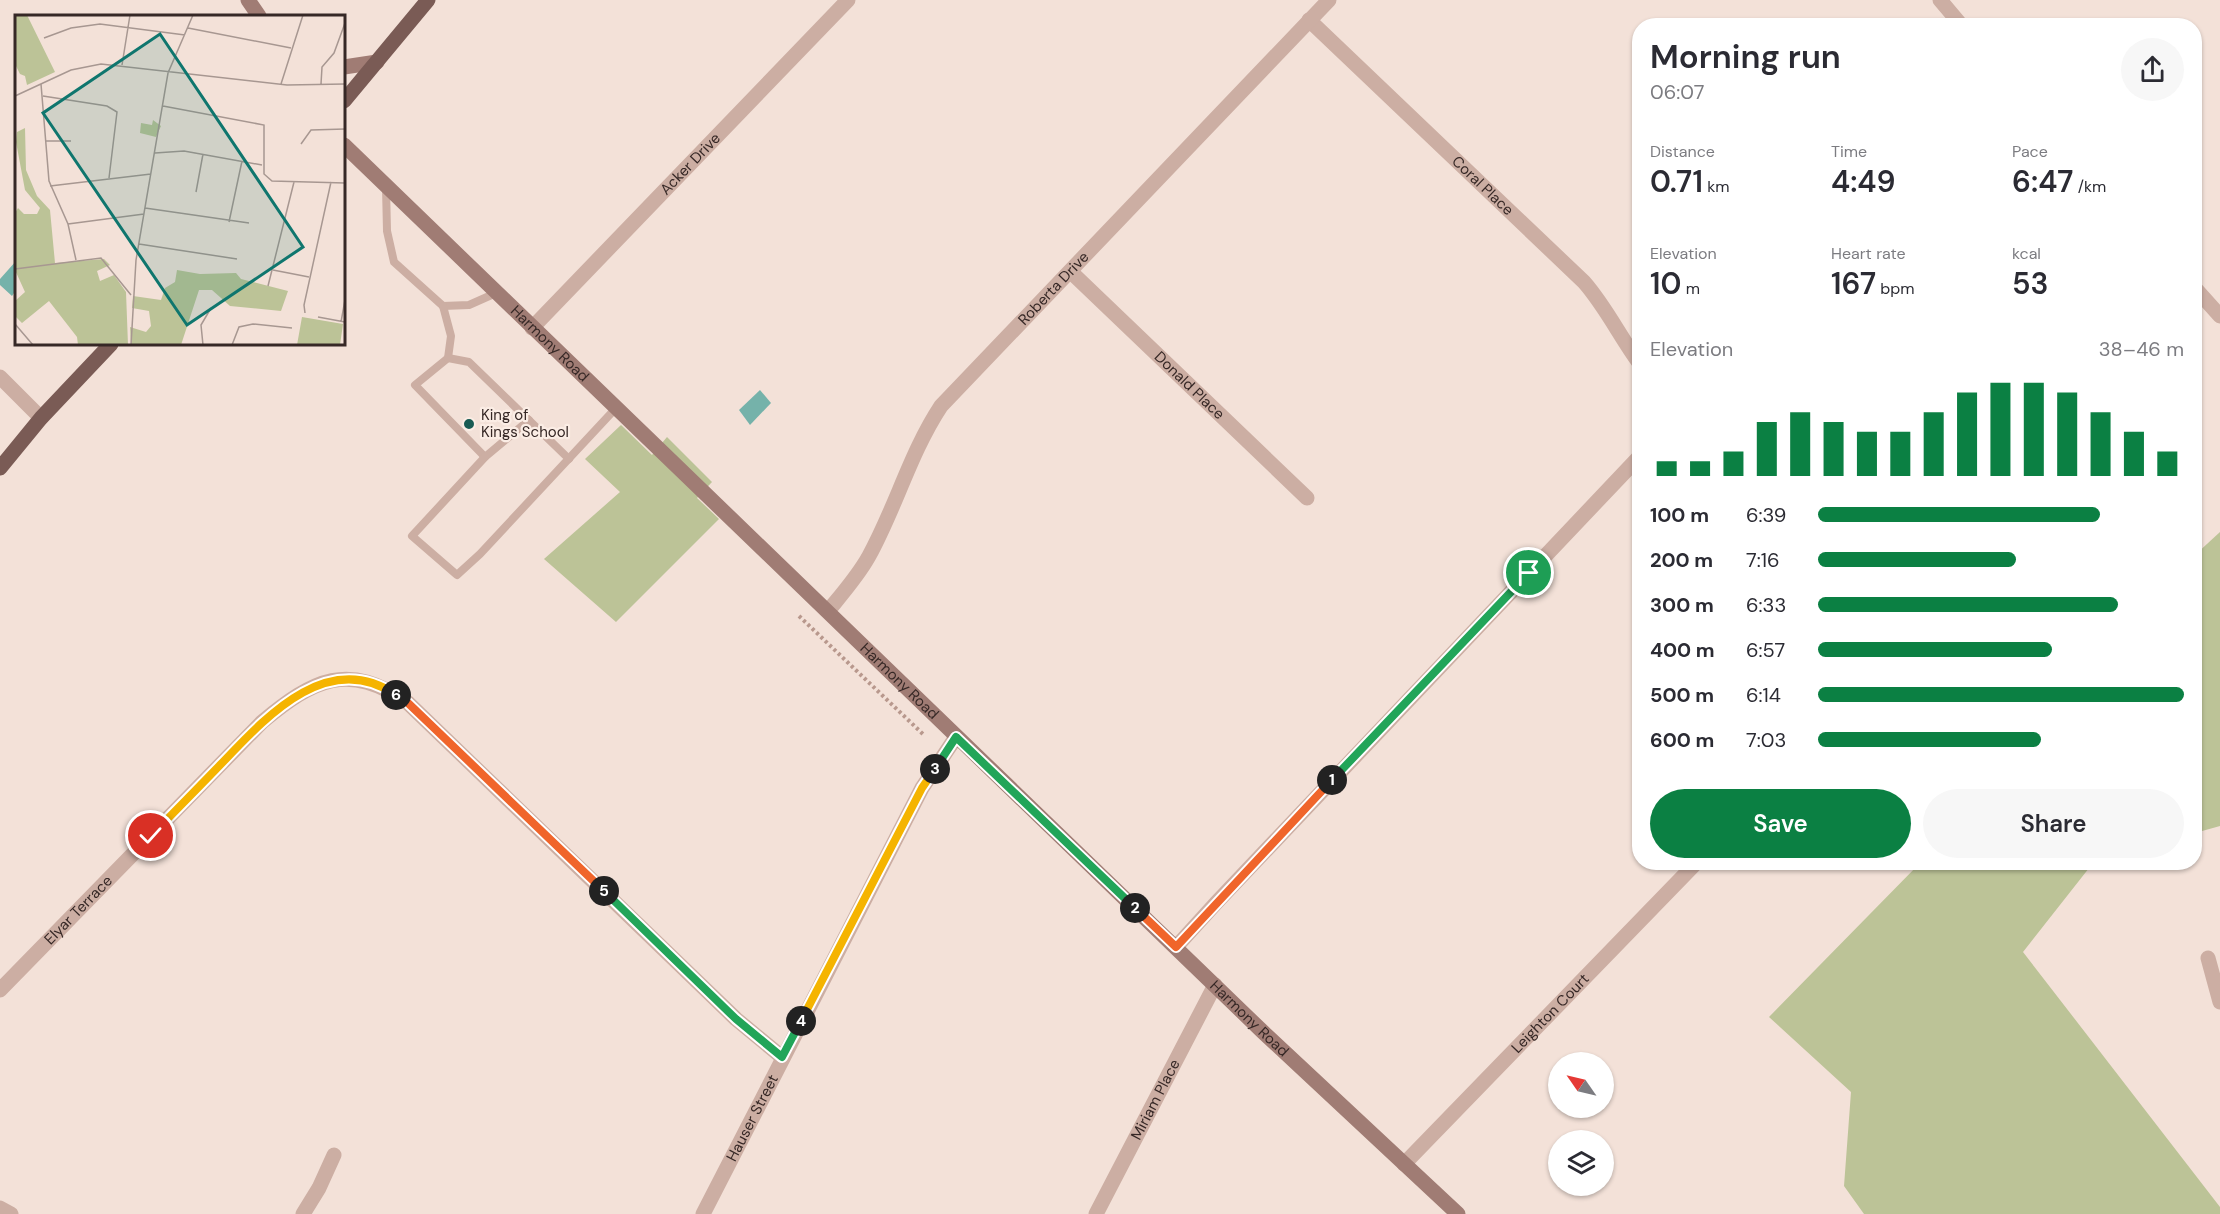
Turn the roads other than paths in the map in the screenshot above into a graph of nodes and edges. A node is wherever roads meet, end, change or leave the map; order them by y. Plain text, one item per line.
1 (248, 0) edge
2 (428, 0) edge
3 (848, 0) edge
4 (1329, 0) edge
5 (1940, 0) edge
6 (258, 15) edge
7 (1955, 18) edge
8 (1309, 20) junction
9 (377, 62) junction
10 (345, 67) edge
11 (345, 100) edge
12 (345, 146) edge
13 (386, 186) junction
14 (1071, 272) junction
15 (496, 293) junction
16 (2202, 296) edge
17 (443, 306) junction
18 (2220, 316) edge
19 (532, 328) junction
20 (110, 345) edge
21 (1632, 353) edge
22 (448, 358) junction
23 (0, 378) edge
24 (616, 408) junction
25 (41, 418) junction
26 (529, 420) junction
27 (485, 458) junction
28 (569, 459) junction
29 (1632, 464) edge
30 (0, 468) edge
31 (1308, 498) dead end
32 (828, 611) junction
33 (956, 737) junction
34 (1689, 870) edge
35 (1176, 947) junction
36 (2208, 958) dead end
37 (1215, 985) junction
38 (0, 990) edge
39 (2220, 1002) edge
40 (782, 1057) junction
41 (334, 1155) dead end
42 (1404, 1164) junction
43 (0, 1208) edge
44 (11, 1214) edge
45 (303, 1214) edge
46 (703, 1214) edge
47 (1096, 1214) edge
48 (1458, 1214) edge

1 - 6 street
2 - 9 main road
3 - 19 street, Acker Drive
4 - 8 street, Roberta Drive
5 - 7 street
8 - 14 street, Roberta Drive
8 - 21 street, Coral Place
9 - 10 street
9 - 11 main road
12 - 13 street, Harmony Road
13 - 15 street, Harmony Road
13 - 17 lane
14 - 31 street, Donald Place
14 - 32 street, Roberta Drive
15 - 17 lane
15 - 19 street, Harmony Road
16 - 18 street
17 - 22 lane
19 - 24 street, Harmony Road
20 - 25 main road
22 - 26 lane
22 - 27 lane
23 - 25 street
24 - 28 lane
24 - 32 street, Harmony Road
25 - 30 main road
26 - 27 lane
26 - 28 lane
27 - 28 lane
29 - 35 street
32 - 33 street, Harmony Road
33 - 35 street, Harmony Road
33 - 40 street, Hauser Street
34 - 42 street, Leighton Court
35 - 37 street, Harmony Road
36 - 39 street
37 - 42 street, Harmony Road
37 - 47 street, Miriam Place
38 - 40 street, Elyar Terrace
40 - 46 street, Hauser Street
41 - 45 street
42 - 48 street, Harmony Road
43 - 44 street

